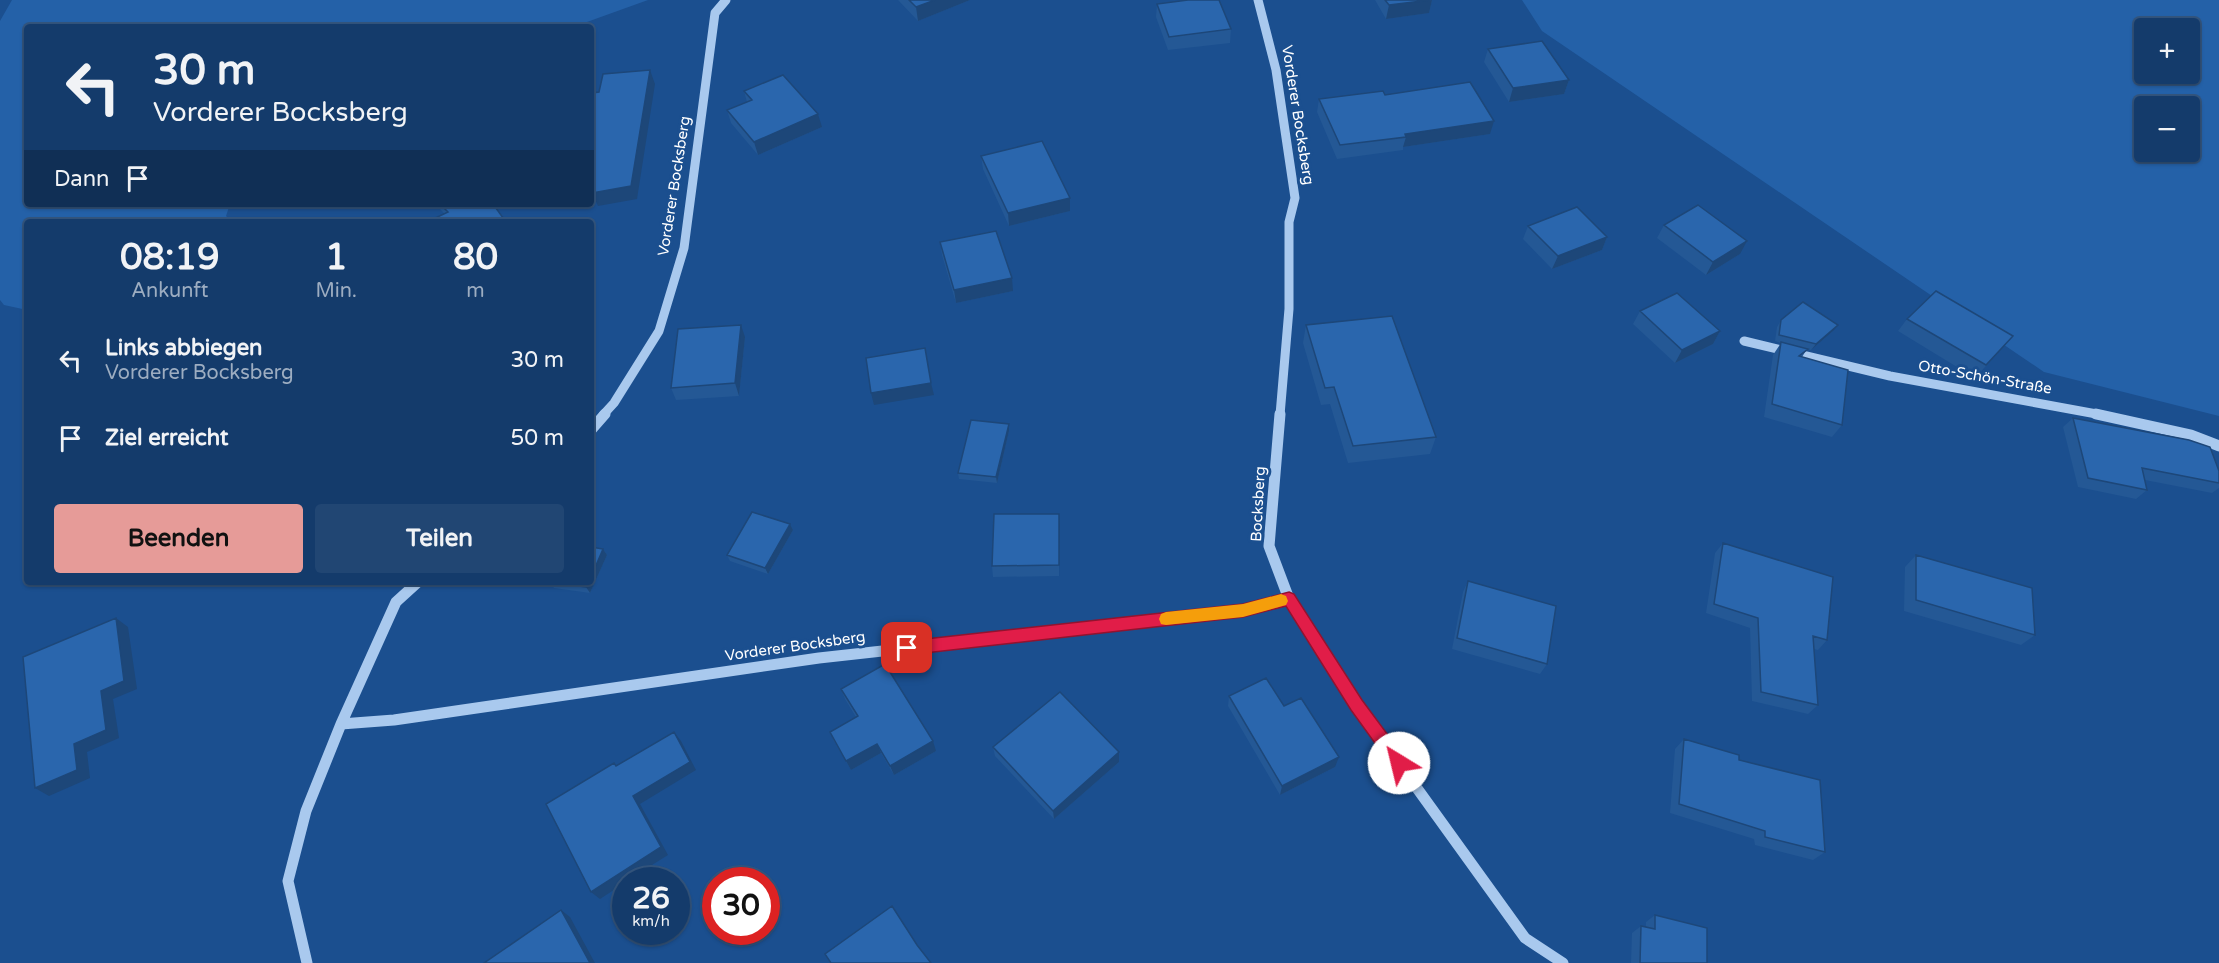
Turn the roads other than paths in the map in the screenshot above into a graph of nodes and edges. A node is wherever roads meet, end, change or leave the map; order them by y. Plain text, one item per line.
1 (726, 0) edge
2 (1258, 0) edge
3 (1289, 309) joint
4 (1744, 341) dead end
5 (594, 426) edge
6 (2219, 446) edge
7 (415, 585) edge
8 (1289, 599) junction
9 (341, 724) junction
10 (306, 963) edge
11 (1563, 963) edge

1 - 5 street, Vorderer Bocksberg
2 - 3 street, Vorderer Bocksberg
3 - 8 street, Bocksberg
4 - 6 street, Otto-Schön-Straße
7 - 9 street
8 - 9 street, Vorderer Bocksberg
8 - 11 street, Bocksberg
9 - 10 street

